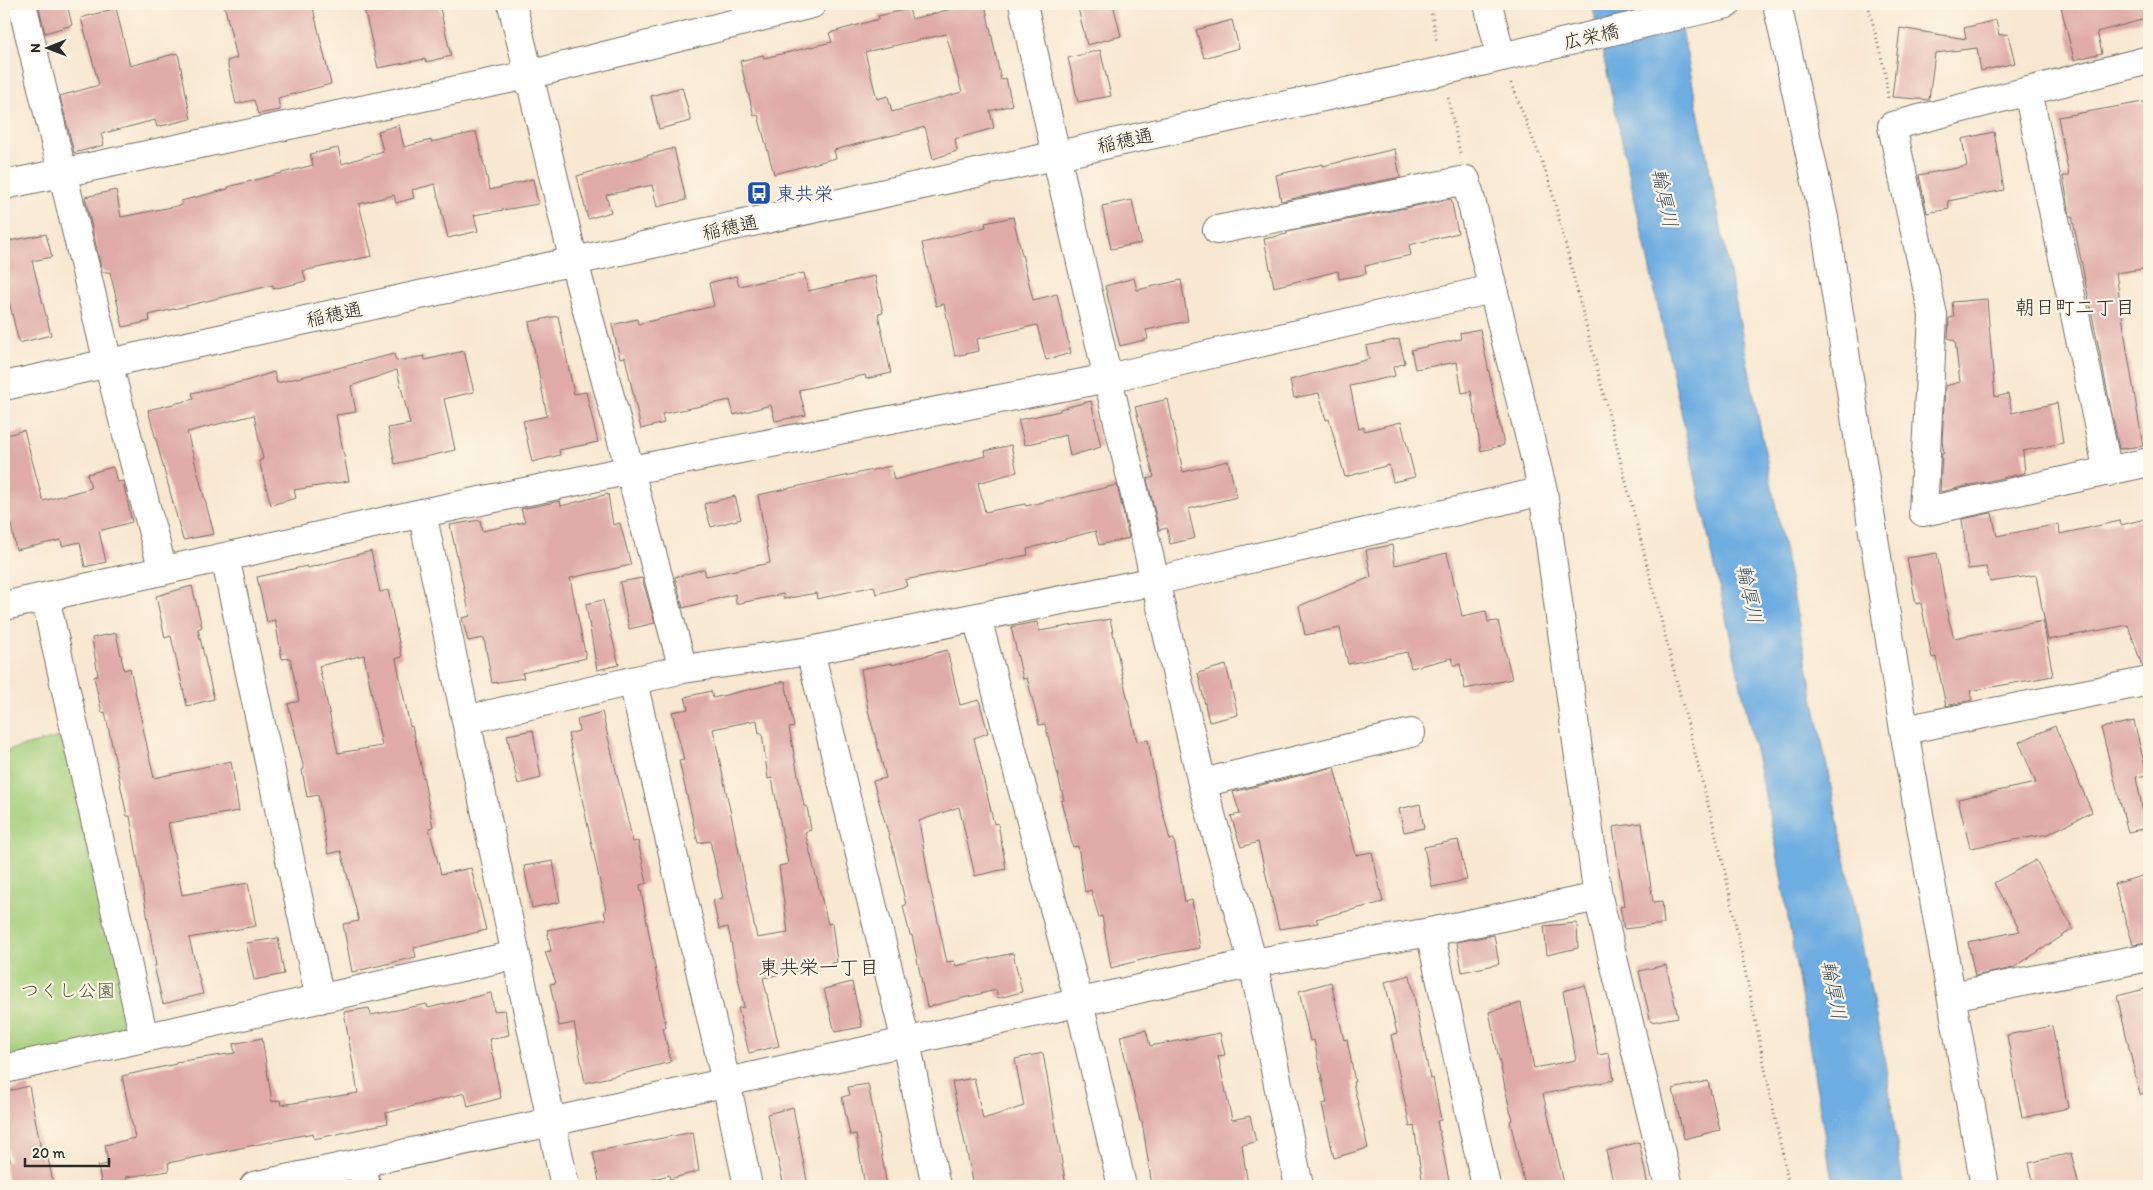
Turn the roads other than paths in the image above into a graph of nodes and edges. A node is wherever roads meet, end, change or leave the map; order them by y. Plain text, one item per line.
1 (22, 4) edge
2 (512, 4) edge
3 (812, 4) edge
4 (1023, 4) edge
5 (1488, 4) edge
6 (1727, 4) edge
7 (1777, 4) edge
8 (1508, 55) junction
9 (2149, 60) edge
10 (528, 75) junction
11 (2028, 91) junction
12 (1056, 155) junction
13 (64, 172) junction
14 (4, 185) edge
15 (1217, 230) dead end
16 (574, 262) junction
17 (1492, 289) junction
18 (108, 363) junction
19 (1108, 378) junction
20 (4, 386) edge
21 (2149, 462) edge
22 (631, 470) junction
23 (2108, 472) junction
24 (1543, 491) junction
25 (422, 513) junction
26 (225, 557) junction
27 (163, 571) junction
28 (1155, 581) junction
29 (45, 597) junction
30 (4, 606) edge
31 (977, 618) junction
32 (810, 651) junction
33 (683, 669) junction
34 (2149, 681) edge
35 (633, 682) junction
36 (466, 720) junction
37 (1904, 730) junction
38 (1411, 732) dead end
39 (1202, 783) junction
40 (1598, 897) junction
41 (1430, 932) junction
42 (516, 955) junction
43 (2149, 957) edge
44 (1253, 963) junction
45 (1952, 996) junction
46 (320, 999) junction
47 (1079, 1002) junction
48 (144, 1038) junction
49 (906, 1042) junction
50 (4, 1069) edge
51 (726, 1082) junction
52 (551, 1122) junction
53 (364, 1175) edge
54 (254, 1186) edge
55 (565, 1186) edge
56 (748, 1186) edge
57 (936, 1186) edge
58 (1122, 1186) edge
59 (1300, 1186) edge
60 (1486, 1186) edge
61 (1669, 1186) edge
62 (1985, 1186) edge

1 - 13 street
2 - 10 street
3 - 10 street
4 - 12 street
5 - 8 street
6 - 8 street, 広栄橋
7 - 37 street
8 - 12 street, 稲穂通
9 - 11 street
10 - 13 street
10 - 16 street
11 - 23 street
11 - 23 street
12 - 16 street, 稲穂通
12 - 19 street
13 - 14 street
13 - 18 street
15 - 17 street
16 - 18 street, 稲穂通
16 - 22 street
17 - 19 street
17 - 24 street
18 - 20 street, 稲穂通
18 - 27 street
19 - 22 street
19 - 28 street
21 - 23 street
22 - 25 street
22 - 33 street
24 - 28 street
24 - 40 street
25 - 26 street
25 - 36 street
26 - 27 street
26 - 46 street
27 - 29 street
28 - 31 street
28 - 39 street
29 - 30 street
29 - 48 street
31 - 32 street
31 - 47 street
32 - 33 street
32 - 49 street
33 - 35 street
34 - 37 street
35 - 36 street
35 - 51 street
36 - 42 street
37 - 45 street
38 - 39 street
39 - 44 street
40 - 41 street
40 - 61 street
41 - 44 street
41 - 60 street
42 - 46 street
42 - 52 street
43 - 45 street
44 - 47 street
44 - 59 street
45 - 62 street
46 - 48 street
47 - 49 street
47 - 58 street
48 - 50 street
49 - 51 street
49 - 57 street
51 - 52 street
51 - 56 street
52 - 53 street
52 - 55 street
53 - 54 street

